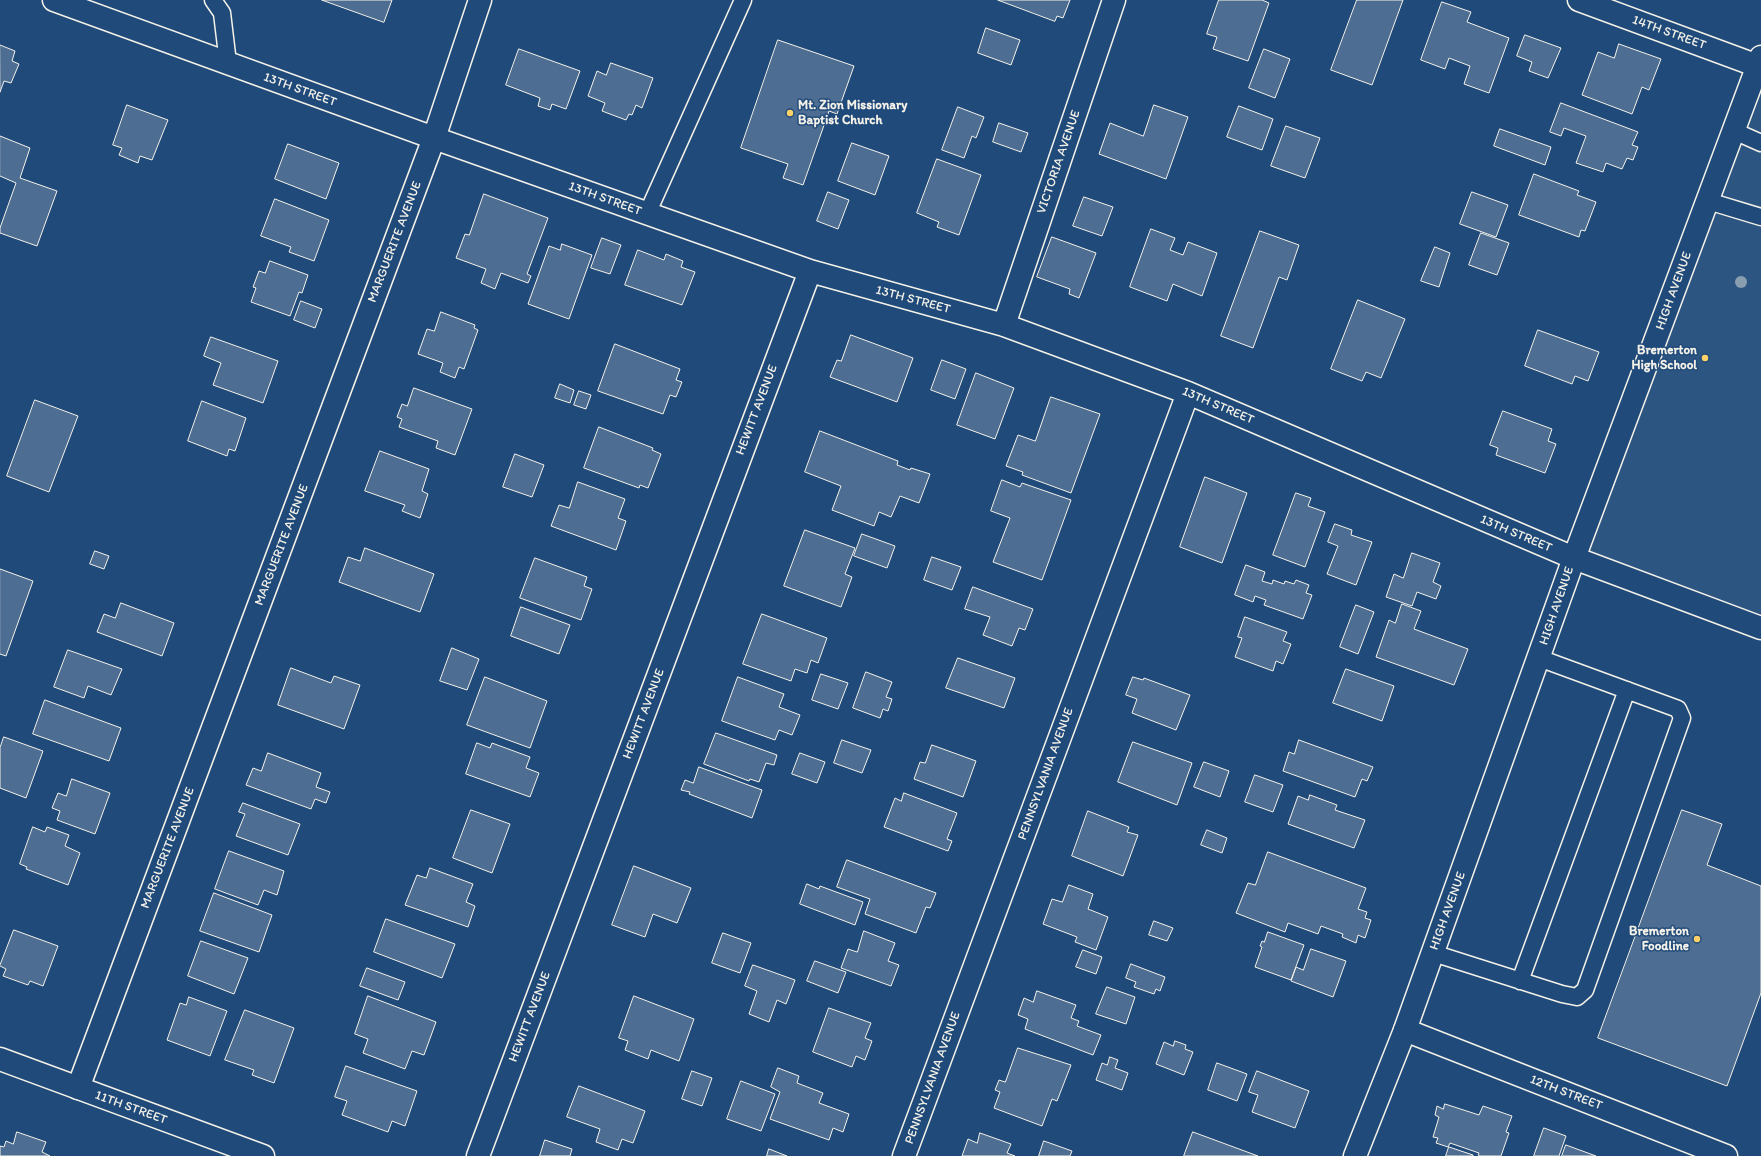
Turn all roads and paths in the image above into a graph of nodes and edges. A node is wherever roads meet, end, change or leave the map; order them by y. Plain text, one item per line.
1 (54, 0) edge
2 (213, 0) edge
3 (480, 0) edge
4 (743, 0) edge
5 (1114, 0) edge
6 (1579, 0) edge
7 (1760, 61) edge
8 (228, 63) junction
9 (1734, 130) junction
10 (434, 138) junction
11 (1761, 143) edge
12 (1708, 201) junction
13 (647, 214) junction
14 (1761, 217) edge
15 (810, 271) junction
16 (1004, 325) junction
17 (1188, 393) junction
18 (1574, 558) junction
19 (1761, 628) edge
20 (1539, 658) junction
21 (1627, 690) junction
22 (1432, 953) junction
23 (1520, 981) junction
24 (1405, 1030) junction
25 (0, 1059) edge
26 (78, 1088) junction
27 (263, 1156) edge
28 (478, 1156) edge
29 (904, 1156) edge
30 (1355, 1156) edge
31 (1726, 1156) edge

1 - 8 street, 13TH STREET
2 - 8 lane
3 - 10 street, MARGUERITE AVENUE
4 - 13 lane
5 - 16 street, VICTORIA AVENUE
6 - 7 street, 14TH STREET
7 - 9 street, HIGH AVENUE
8 - 10 street, 13TH STREET
9 - 11 lane
9 - 12 street, HIGH AVENUE
10 - 13 street, 13TH STREET
10 - 26 street, MARGUERITE AVENUE
12 - 14 lane
12 - 18 street, HIGH AVENUE
13 - 15 street, 13TH STREET
15 - 16 street, 13TH STREET
15 - 28 street, HEWITT AVENUE
16 - 17 street, 13TH STREET
17 - 18 street, 13TH STREET
17 - 29 street, PENNSYLVANIA AVENUE
18 - 19 street, 13TH STREET
18 - 20 street, HIGH AVENUE
20 - 21 lane
20 - 22 street, HIGH AVENUE
21 - 23 lane
21 - 23 lane
22 - 23 lane
22 - 24 street, HIGH AVENUE
24 - 30 street, HIGH AVENUE
24 - 31 street, 12TH STREET
25 - 26 street, 11TH STREET
26 - 27 street, 11TH STREET

